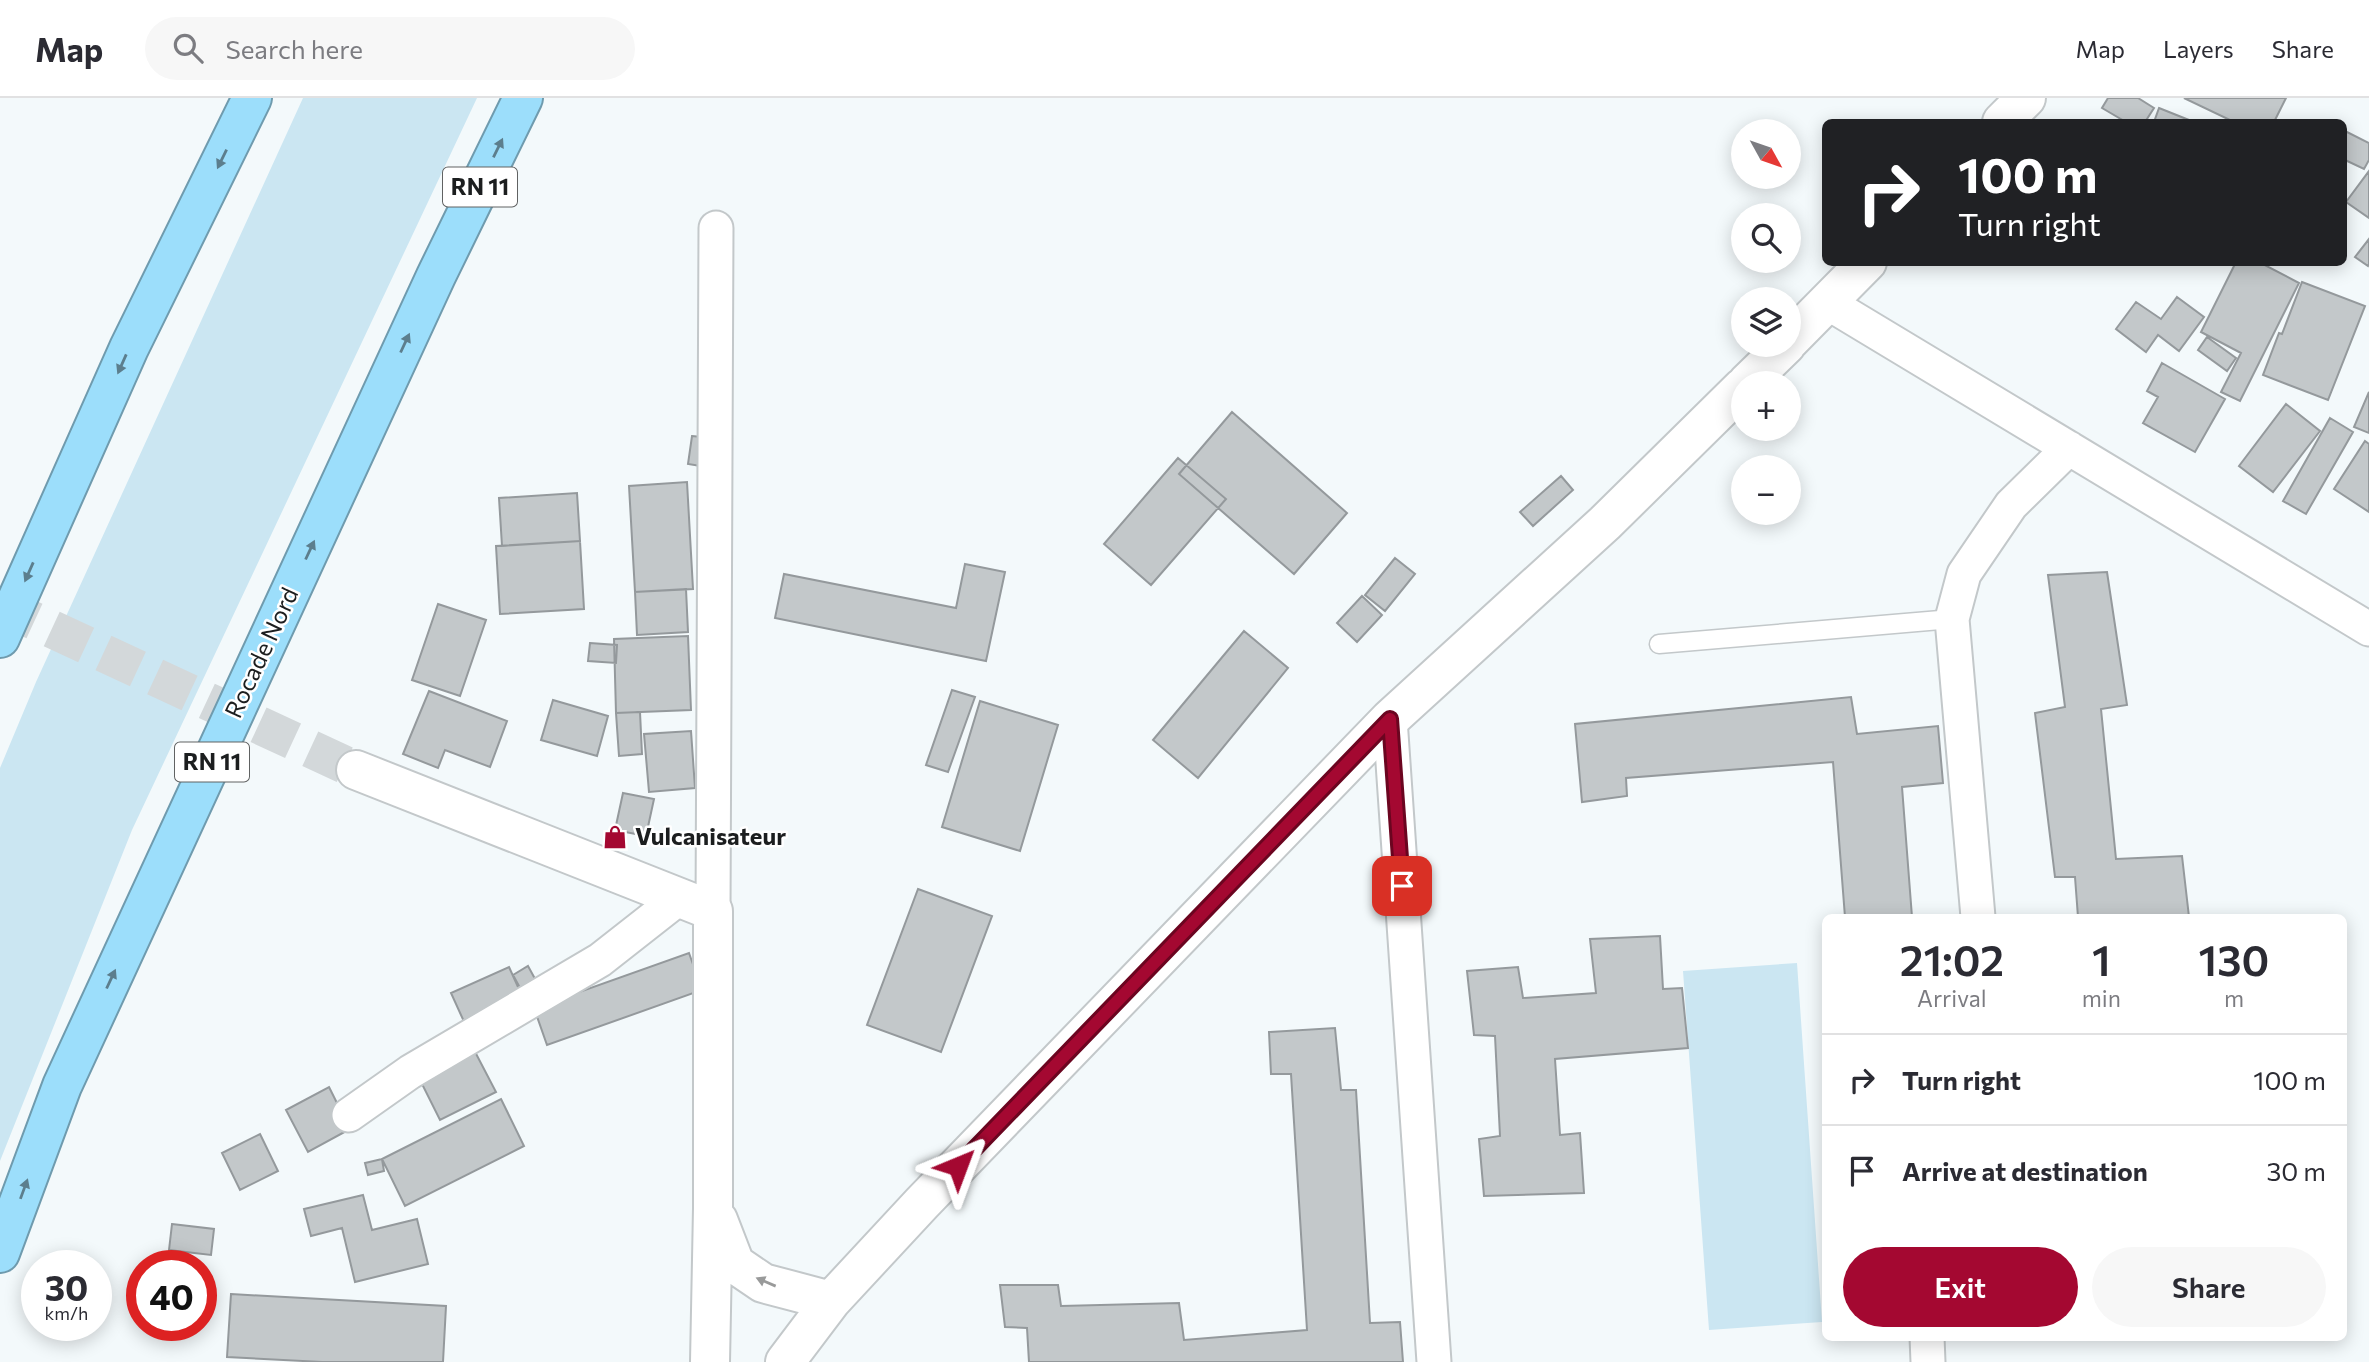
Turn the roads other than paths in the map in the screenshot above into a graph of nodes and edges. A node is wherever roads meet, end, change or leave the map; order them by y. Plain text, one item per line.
1 (252, 98) edge
2 (523, 98) edge
3 (2026, 98) edge
4 (2005, 119) edge
5 (716, 228) dead end
6 (1863, 266) edge
7 (1828, 303) junction
8 (1801, 329) edge
9 (1773, 357) edge
10 (1759, 371) edge
11 (1731, 399) edge
12 (2069, 447) junction
13 (1952, 619) junction
14 (2369, 629) edge
15 (0, 638) edge
16 (1659, 643) dead end
17 (1390, 719) junction
18 (356, 771) tunnel mouth
19 (696, 905) junction
20 (1978, 914) edge
21 (349, 1115) dead end
22 (713, 1208) junction
23 (0, 1253) edge
24 (831, 1301) junction
25 (1927, 1341) edge
26 (710, 1362) edge
27 (785, 1362) edge
28 (1434, 1362) edge
29 (1928, 1362) edge

1 -> 15 highway
23 -> 2 highway, Rocade Nord / RN 11
3 - 4 street
5 - 19 street
6 - 7 street
7 - 8 street
7 - 12 street
9 - 10 street
11 - 17 street
12 - 13 street
12 - 14 street
13 - 16 lane
13 - 20 street
17 - 24 street
17 - 28 street
18 - 19 street
19 - 21 street
19 - 22 street
24 -> 22 street
22 - 26 street
24 - 27 street
25 - 29 street

